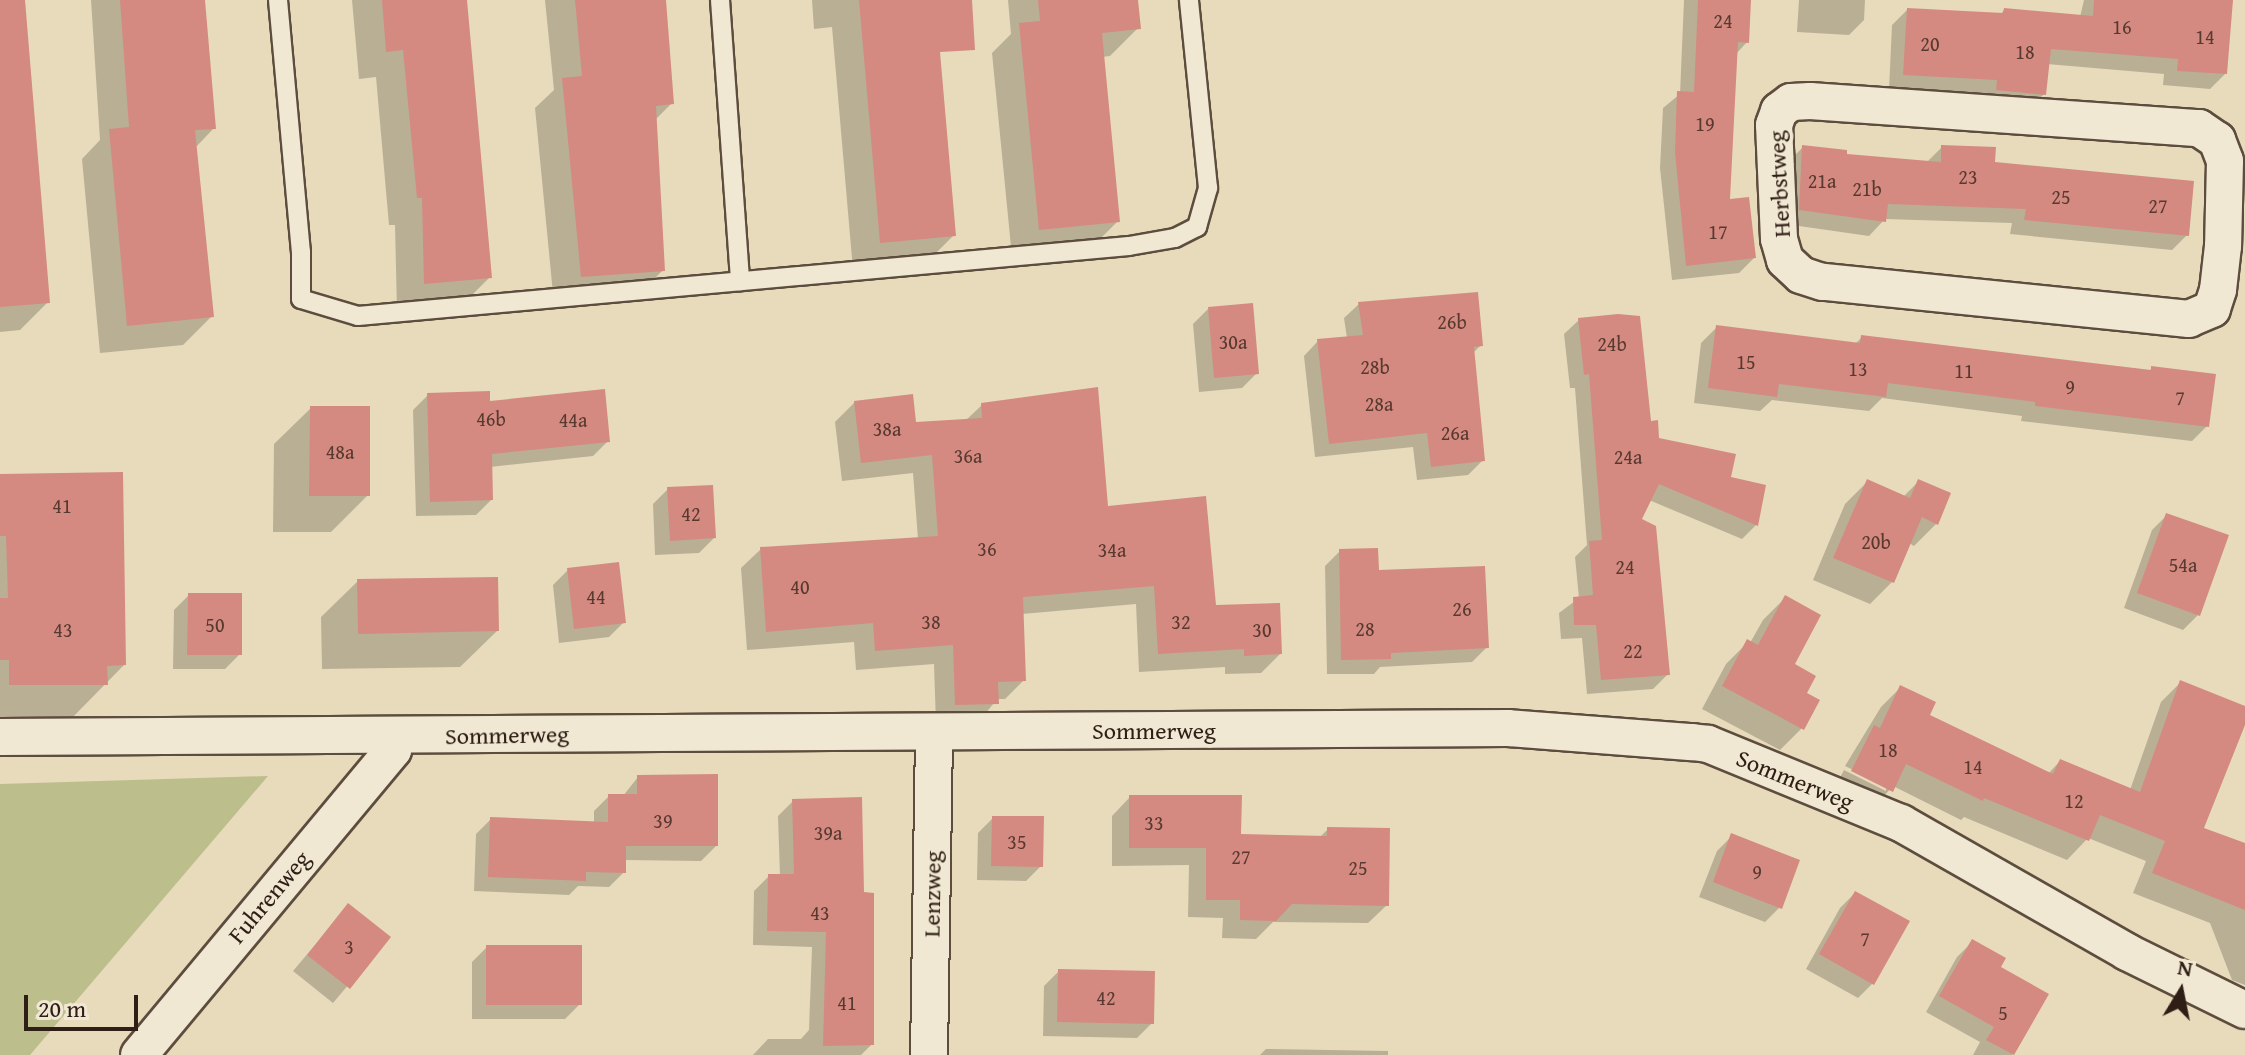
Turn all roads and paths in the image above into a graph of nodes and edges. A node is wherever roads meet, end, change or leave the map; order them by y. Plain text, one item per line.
1 (278, 0) edge
2 (720, 0) edge
3 (1189, 0) edge
4 (2234, 248) edge
5 (740, 281) junction
6 (934, 732) junction
7 (0, 737) edge
8 (393, 738) junction
9 (2245, 1010) edge
10 (139, 1055) edge
11 (929, 1055) edge

1 - 5 lane
2 - 5 lane
3 - 5 lane
4 - 4 street, Herbstweg
6 - 8 street, Sommerweg
6 - 9 street, Sommerweg
6 - 11 street, Lenzweg
7 - 8 street, Sommerweg
8 - 10 street, Fuhrenweg

